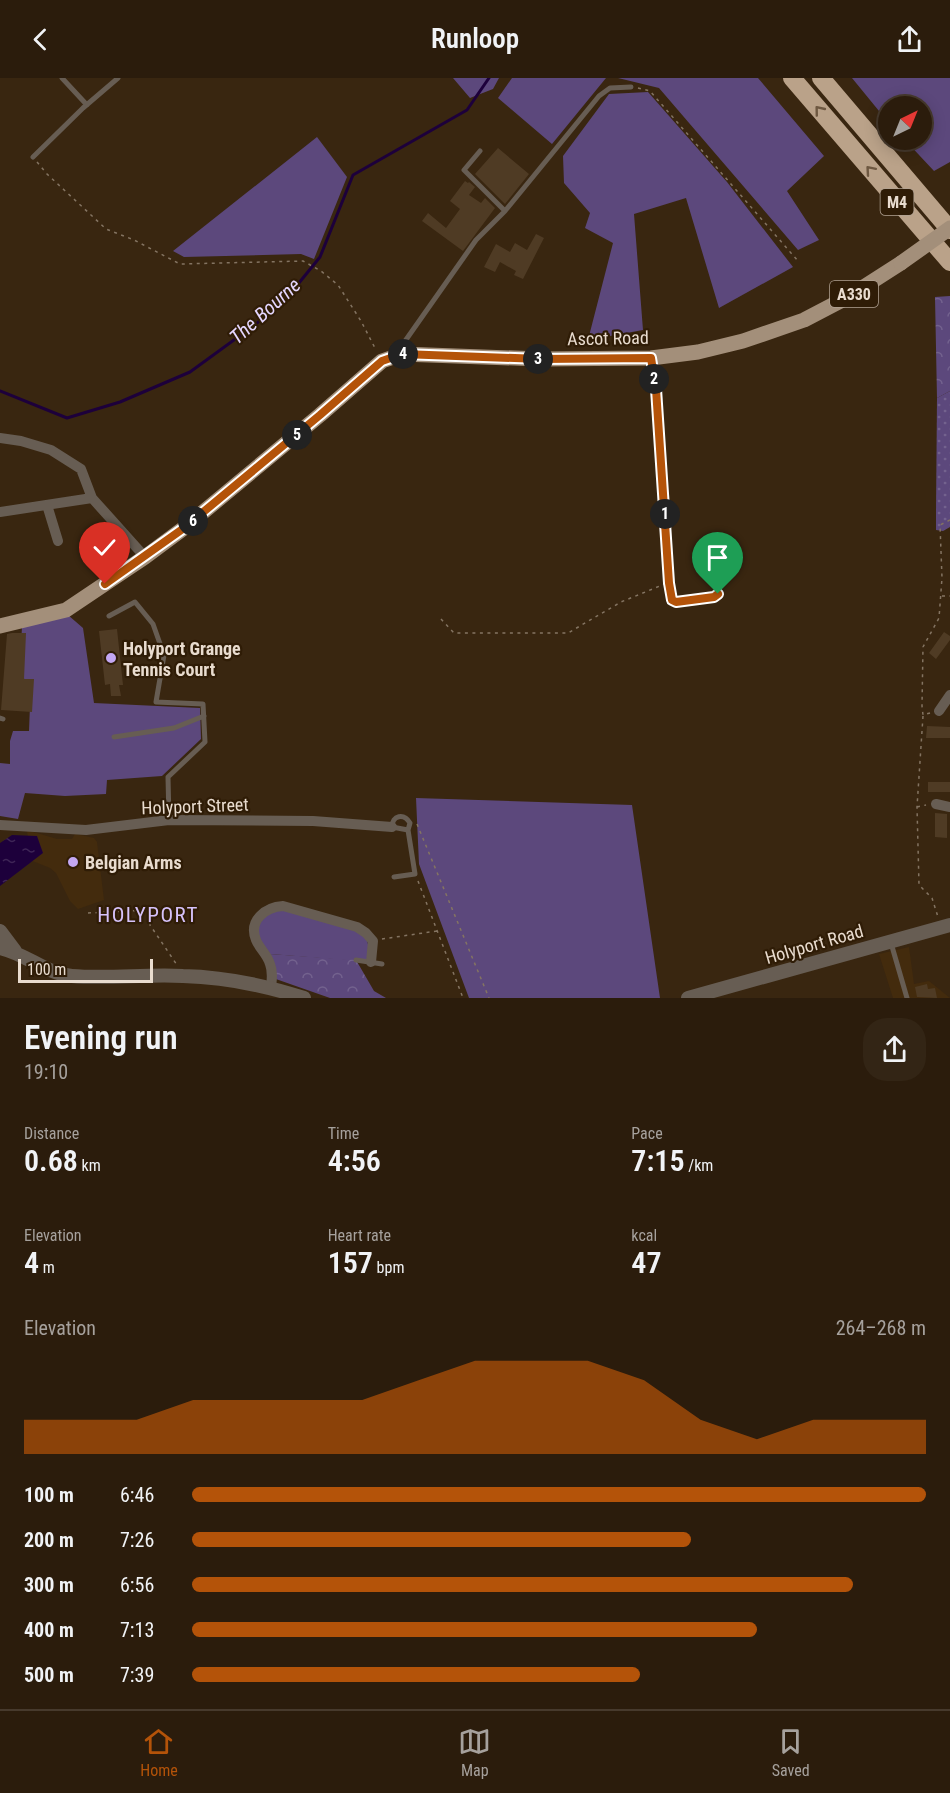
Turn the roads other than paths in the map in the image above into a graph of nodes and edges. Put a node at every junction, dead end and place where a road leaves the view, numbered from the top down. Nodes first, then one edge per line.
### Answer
1 (62, 78) edge
2 (118, 78) edge
3 (792, 78) edge
4 (819, 78) edge
5 (631, 87) road end
6 (87, 105) junction
7 (480, 151) dead end
8 (33, 157) road end
9 (505, 212) junction
10 (950, 229) edge
11 (950, 262) edge
12 (402, 354) junction
13 (0, 438) edge
14 (92, 498) junction
15 (48, 505) junction
16 (0, 512) edge
17 (58, 541) dead end
18 (145, 558) junction
19 (109, 616) dead end
20 (0, 626) edge
21 (949, 698) edge
22 (939, 711) road end
23 (204, 716) junction
24 (114, 737) dead end
25 (936, 804) dead end
26 (950, 807) edge
27 (169, 820) junction
28 (1, 824) edge
29 (392, 826) junction
30 (409, 826) junction
31 (394, 877) dead end
32 (946, 926) edge
33 (0, 931) edge
34 (891, 941) junction
35 (0, 948) edge
36 (15, 951) junction
37 (356, 960) dead end
38 (376, 963) joint
39 (271, 987) junction
40 (304, 998) edge
41 (688, 998) edge
42 (907, 998) edge

1 - 6 lane
2 - 6 lane
11 -> 3 highway, M4
4 - 10 highway, M4
5 - 9 lane
6 - 8 lane
7 - 9 lane
9 - 12 lane
10 - 12 main road, Ascot Road / A330, bridge
12 - 18 main road, Ascot Road / A330
13 - 14 street
14 - 15 street
14 - 18 street
15 - 16 street
15 - 17 street
18 - 20 main road, Ascot Road / A330
19 - 23 lane
21 - 22 street
23 - 24 lane
23 - 27 lane
25 - 26 street
27 - 28 street, Holyport Street
27 - 29 street, Holyport Street
29 - 30 lane
29 - 30 lane
30 - 31 lane
32 - 34 street, Holyport Road
33 - 36 street
34 - 41 street, Holyport Road
34 - 42 lane
35 - 36 street
36 - 39 street
37 - 38 lane
38 - 39 street
39 - 40 street

